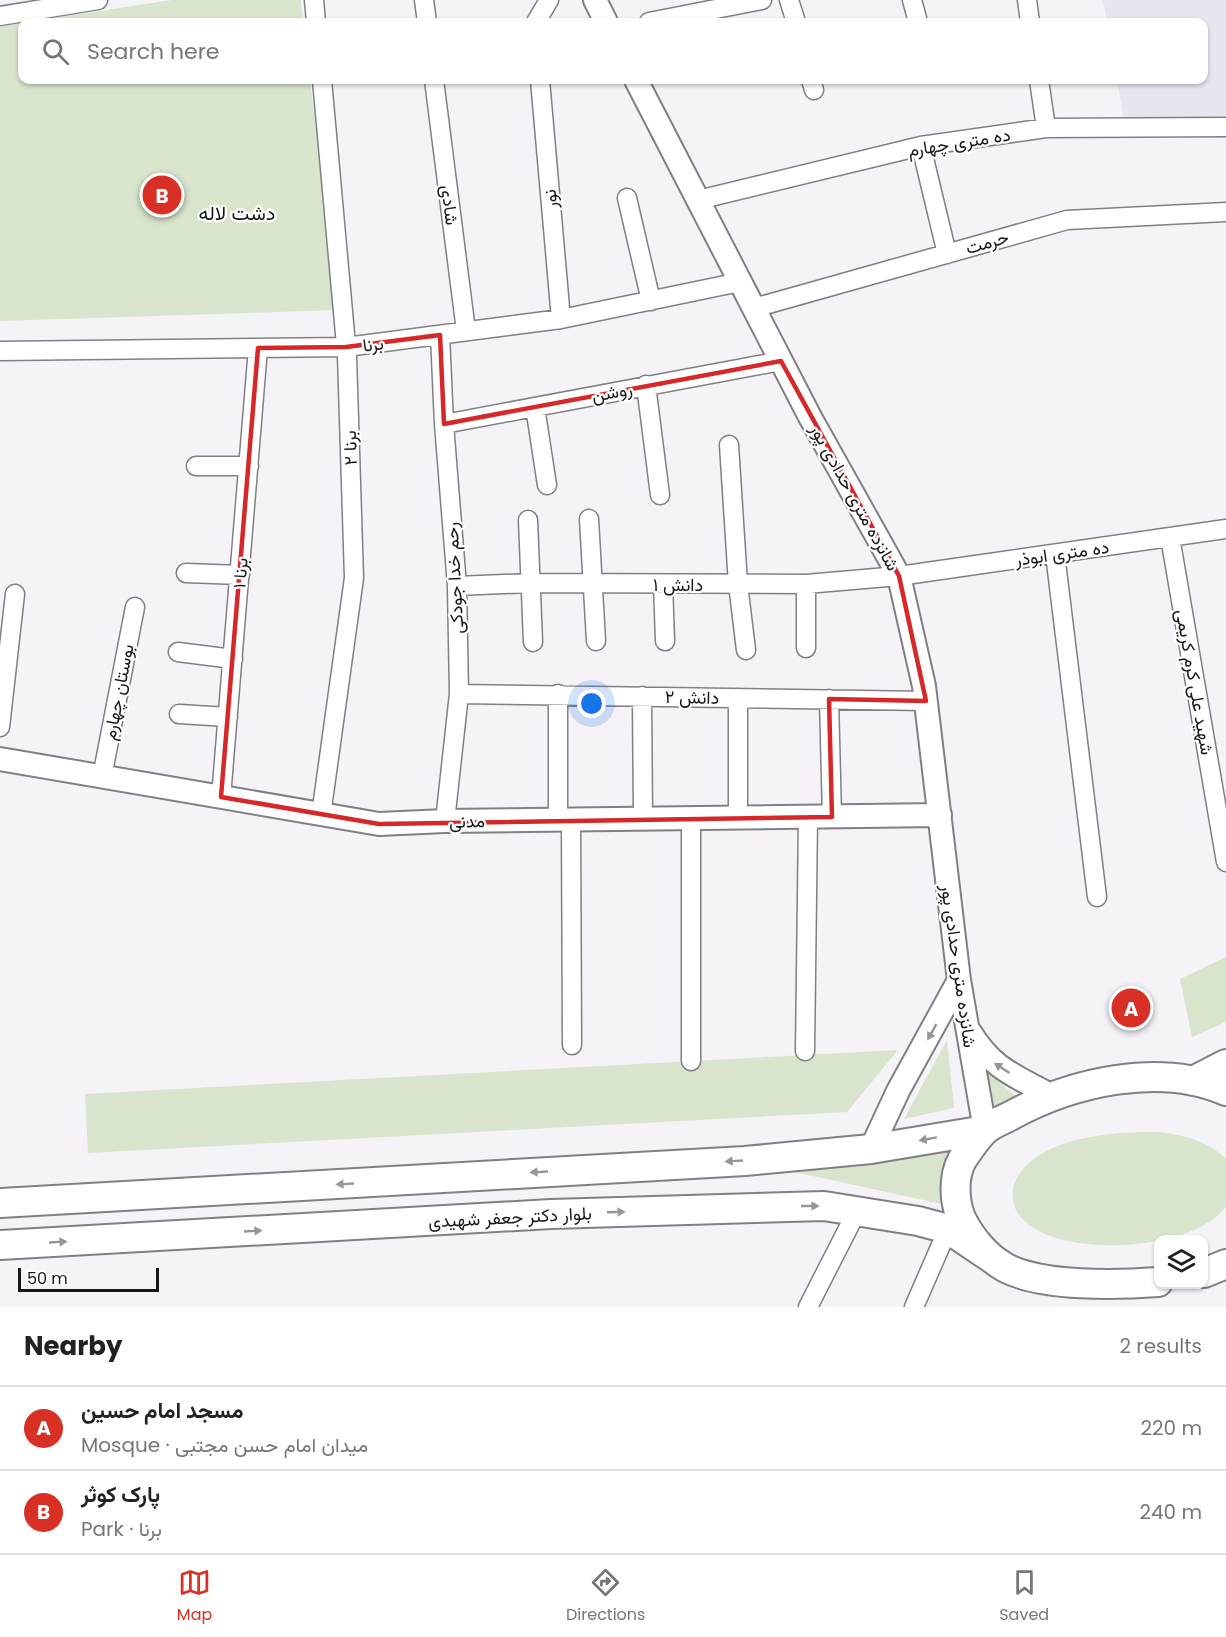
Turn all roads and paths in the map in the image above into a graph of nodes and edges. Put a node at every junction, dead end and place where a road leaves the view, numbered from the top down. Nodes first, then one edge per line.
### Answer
1 (98, 0) edge
2 (314, 0) edge
3 (424, 0) edge
4 (549, 0) edge
5 (595, 0) edge
6 (762, 0) edge
7 (789, 0) edge
8 (912, 0) edge
9 (1027, 0) edge
10 (676, 8) edge
11 (0, 16) edge
12 (316, 18) edge
13 (426, 18) edge
14 (539, 18) edge
15 (604, 18) edge
16 (657, 18) edge
17 (795, 18) edge
18 (917, 18) edge
19 (1029, 18) edge
20 (322, 84) edge
21 (434, 84) edge
22 (540, 84) edge
23 (638, 84) edge
24 (1040, 84) edge
25 (1226, 127) edge
26 (1046, 128) junction
27 (921, 146) junction
28 (627, 198) dead end
29 (698, 200) junction
30 (1226, 212) edge
31 (947, 254) junction
32 (740, 282) junction
33 (651, 301) junction
34 (754, 308) junction
35 (561, 319) junction
36 (465, 331) junction
37 (440, 335) junction
38 (346, 347) junction
39 (258, 348) junction
40 (0, 351) edge
41 (781, 361) junction
42 (646, 386) junction
43 (535, 407) junction
44 (444, 424) junction
45 (729, 445) dead end
46 (196, 466) dead end
47 (249, 466) junction
48 (548, 485) dead end
49 (660, 495) dead end
50 (589, 519) dead end
51 (528, 520) dead end
52 (1226, 530) edge
53 (1170, 537) junction
54 (1055, 554) junction
55 (186, 573) dead end
56 (240, 575) junction
57 (899, 576) junction
58 (530, 584) junction
59 (591, 584) junction
60 (663, 584) junction
61 (738, 584) junction
62 (807, 584) junction
63 (457, 586) junction
64 (15, 594) dead end
65 (135, 607) dead end
66 (596, 641) dead end
67 (665, 641) dead end
68 (533, 642) dead end
69 (806, 648) dead end
70 (746, 650) dead end
71 (178, 652) dead end
72 (232, 659) junction
73 (459, 694) junction
74 (558, 694) junction
75 (642, 696) junction
76 (738, 698) junction
77 (829, 699) junction
78 (926, 700) junction
79 (179, 714) dead end
80 (228, 717) junction
81 (0, 727) edge
82 (0, 759) edge
83 (102, 777) junction
84 (221, 797) junction
85 (321, 815) junction
86 (939, 815) junction
87 (808, 817) junction
88 (832, 817) junction
89 (738, 818) junction
90 (691, 819) junction
91 (564, 820) junction
92 (643, 820) junction
93 (445, 821) junction
94 (1226, 862) edge
95 (1097, 897) dead end
96 (959, 980) junction
97 (966, 1024) junction
98 (572, 1045) dead end
99 (805, 1051) dead end
100 (690, 1061) dead end
101 (1226, 1064) edge
102 (1192, 1081) junction
103 (1226, 1091) edge
104 (1052, 1096) junction
105 (986, 1130) junction
106 (871, 1149) junction
107 (0, 1203) edge
108 (857, 1210) junction
109 (948, 1229) junction
110 (0, 1245) edge
111 (1226, 1264) edge
112 (1006, 1268) junction
113 (1208, 1271) edge
114 (1154, 1282) edge
115 (918, 1304) edge
116 (807, 1307) edge

1 - 11 street
2 - 12 street
3 - 13 street
4 - 14 street
5 - 15 street
6 - 10 street
7 - 17 street
8 - 18 street
9 - 19 street
10 - 16 street
20 - 38 street, برنا ۲
21 - 36 street, شادی
22 - 35 street, نور
23 - 29 street, شانزده متری حدادی پور
24 - 26 street
25 - 26 street, ده متری چهارم
26 - 27 street, ده متری چهارم
27 - 29 street, ده متری چهارم
27 - 31 street
28 - 33 street
29 - 32 street, شانزده متری حدادی پور
30 - 31 street, حرمت
31 - 34 street, حرمت
32 - 33 street, برنا
32 - 34 street, شانزده متری حدادی پور
33 - 35 street, برنا
34 - 41 street, شانزده متری حدادی پور
35 - 36 street, برنا
36 - 37 street, برنا
37 - 38 street, برنا
37 - 44 street, رحم خدا جودکی
38 - 39 street, برنا
38 - 85 street, برنا ۲
39 - 40 street, برنا
39 - 47 street, برنا ۱
41 - 42 street, روشن
41 - 57 street, شانزده متری حدادی پور
42 - 43 street, روشن
42 - 49 street
43 - 44 street, روشن
43 - 48 street
44 - 63 street, رحم خدا جودکی
45 - 61 street
46 - 47 street
47 - 56 street, برنا ۱
50 - 59 street
51 - 58 street
52 - 53 street, ده متری ابوذر
53 - 54 street, ده متری ابوذر
53 - 94 street, شهید علی کرم کریمی
54 - 57 street, ده متری ابوذر
54 - 95 street
55 - 56 street
56 - 72 street, برنا ۱
57 - 62 street, دانش ۱
57 - 78 street, شانزده متری حدادی پور
58 - 59 street, دانش ۱
58 - 63 street, دانش ۱
58 - 68 street
59 - 60 street, دانش ۱
59 - 66 street
60 - 61 street, دانش ۱
60 - 67 street
61 - 62 street, دانش ۱
61 - 70 street
62 - 69 street
63 - 73 street, رحم خدا جودکی
64 - 81 street
65 - 83 street, بوستان چهارم
71 - 72 street
72 - 80 street, برنا ۱
73 - 74 street, دانش ۲
73 - 93 street, رحم خدا جودکی
74 - 75 street, دانش ۲
74 - 91 street
75 - 76 street, دانش ۲
75 - 92 street
76 - 77 street, دانش ۲
76 - 89 street
77 - 78 street, دانش ۲
77 - 88 street
78 - 86 street, شانزده متری حدادی پور
79 - 80 street
80 - 84 street, برنا ۱
82 - 83 street, مدنی
83 - 84 street, مدنی
84 - 85 street, مدنی
85 - 93 street, مدنی
86 - 88 street, مدنی
86 - 96 street, شانزده متری حدادی پور
87 - 88 street, مدنی
87 - 89 street, مدنی
87 - 99 street
89 - 90 street, مدنی
90 - 92 street, مدنی
90 - 100 street
91 - 92 street, مدنی
91 - 93 street, مدنی
91 - 98 street
96 - 97 street, شانزده متری حدادی پور
96 -> 106 street
104 -> 97 street
97 - 105 street, شانزده متری حدادی پور
101 - 102 main road
102 - 103 main road
102 - 104 main road
104 - 105 main road
105 -> 106 main road
105 - 112 main road
106 -> 107 main road
108 - 109 main road, بلوار دکتر جعفر شهیدی
110 -> 108 main road, بلوار دکتر جعفر شهیدی
108 - 116 street
109 - 112 main road, بلوار دکتر جعفر شهیدی
109 - 115 street
111 - 113 main road
112 - 114 main road

